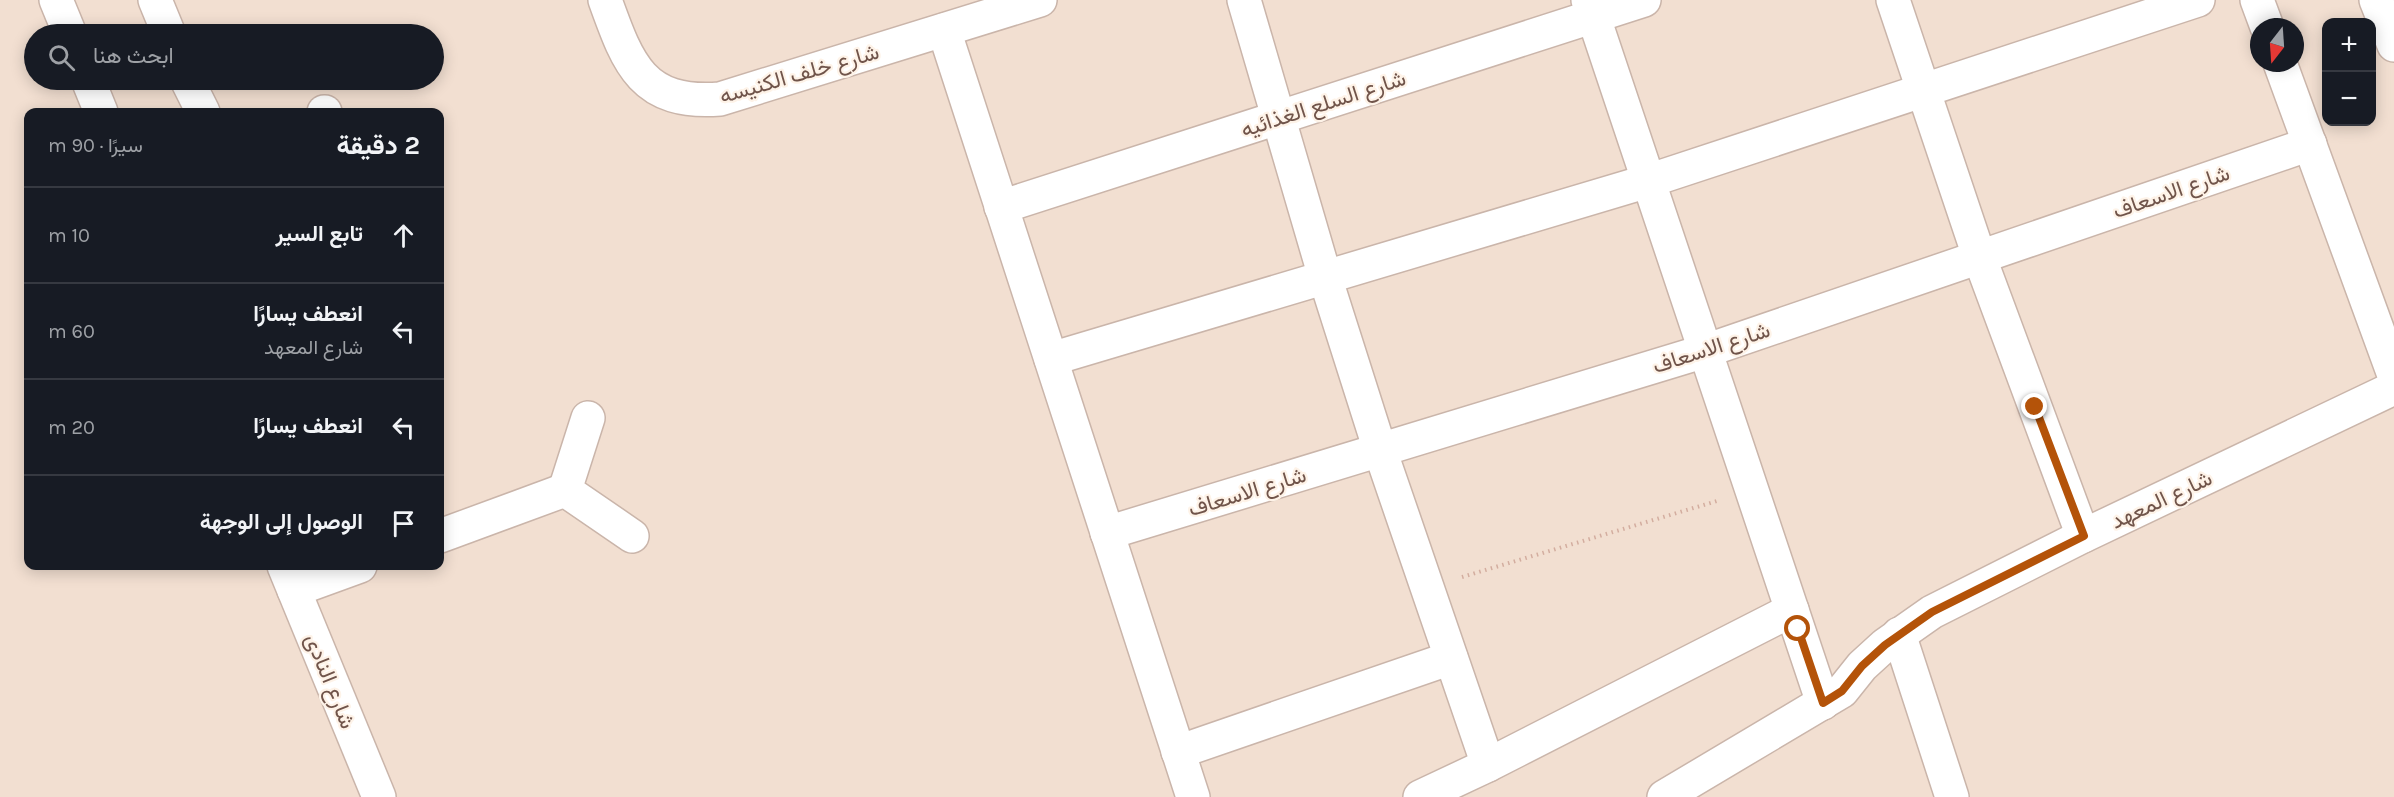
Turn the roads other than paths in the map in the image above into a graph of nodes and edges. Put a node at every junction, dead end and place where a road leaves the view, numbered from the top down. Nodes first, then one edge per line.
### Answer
1 (56, 0) edge
2 (155, 0) edge
3 (605, 0) edge
4 (1040, 0) edge
5 (1244, 0) edge
6 (1644, 0) edge
7 (1893, 0) edge
8 (2198, 0) edge
9 (2257, 0) edge
10 (2376, 0) edge
11 (1590, 8) edge
12 (2264, 18) edge
13 (66, 24) edge
14 (165, 24) edge
15 (944, 30) junction
16 (2394, 45) edge
17 (2283, 72) edge
18 (92, 90) edge
19 (192, 90) edge
20 (1922, 91) junction
21 (99, 108) edge
22 (201, 108) edge
23 (1280, 117) junction
24 (2310, 144) junction
25 (1648, 181) junction
26 (1001, 207) junction
27 (1979, 256) junction
28 (1325, 277) junction
29 (1705, 351) junction
30 (1051, 359) junction
31 (2394, 375) edge
32 (2394, 388) edge
33 (588, 418) dead end
34 (1380, 450) junction
35 (565, 490) junction
36 (1107, 533) junction
37 (444, 535) edge
38 (632, 536) dead end
39 (2084, 536) junction
40 (336, 570) edge
41 (289, 578) edge
42 (1792, 610) junction
43 (1899, 634) junction
44 (1451, 658) junction
45 (1823, 703) junction
46 (1178, 752) junction
47 (1488, 765) junction
48 (379, 797) edge
49 (1193, 797) edge
50 (1420, 797) edge
51 (1664, 797) edge
52 (1952, 797) edge

1 - 13 street
2 - 14 street
3 - 15 street, شارع خلف الكنيسه
4 - 15 street, شارع خلف الكنيسه
5 - 23 street
6 - 11 street, شارع السلع الغذائيه
7 - 20 street
8 - 20 street
9 - 12 street
10 - 16 street
11 - 23 street, شارع السلع الغذائيه
11 - 25 street
15 - 26 street
17 - 24 street
18 - 21 street
19 - 22 street
20 - 25 street
20 - 27 street
23 - 26 street, شارع السلع الغذائيه
23 - 28 street
24 - 27 street, شارع الاسعاف
24 - 31 street
25 - 28 street
25 - 29 street
26 - 30 street
27 - 29 street, شارع الاسعاف
27 - 39 street
28 - 30 street
28 - 34 street
29 - 34 street, شارع الاسعاف
29 - 42 street
30 - 36 street
32 - 39 street, شارع المعهد
33 - 35 street
34 - 36 street, شارع الاسعاف
34 - 44 street
35 - 37 street
35 - 38 street
36 - 46 street
39 - 43 street, شارع المعهد
40 - 41 street
41 - 48 street, شارع النادى
42 - 45 street
42 - 47 street
43 - 45 street, شارع المعهد
43 - 52 street
44 - 46 street
44 - 47 street
45 - 51 street, شارع المعهد
46 - 49 street
47 - 50 street

